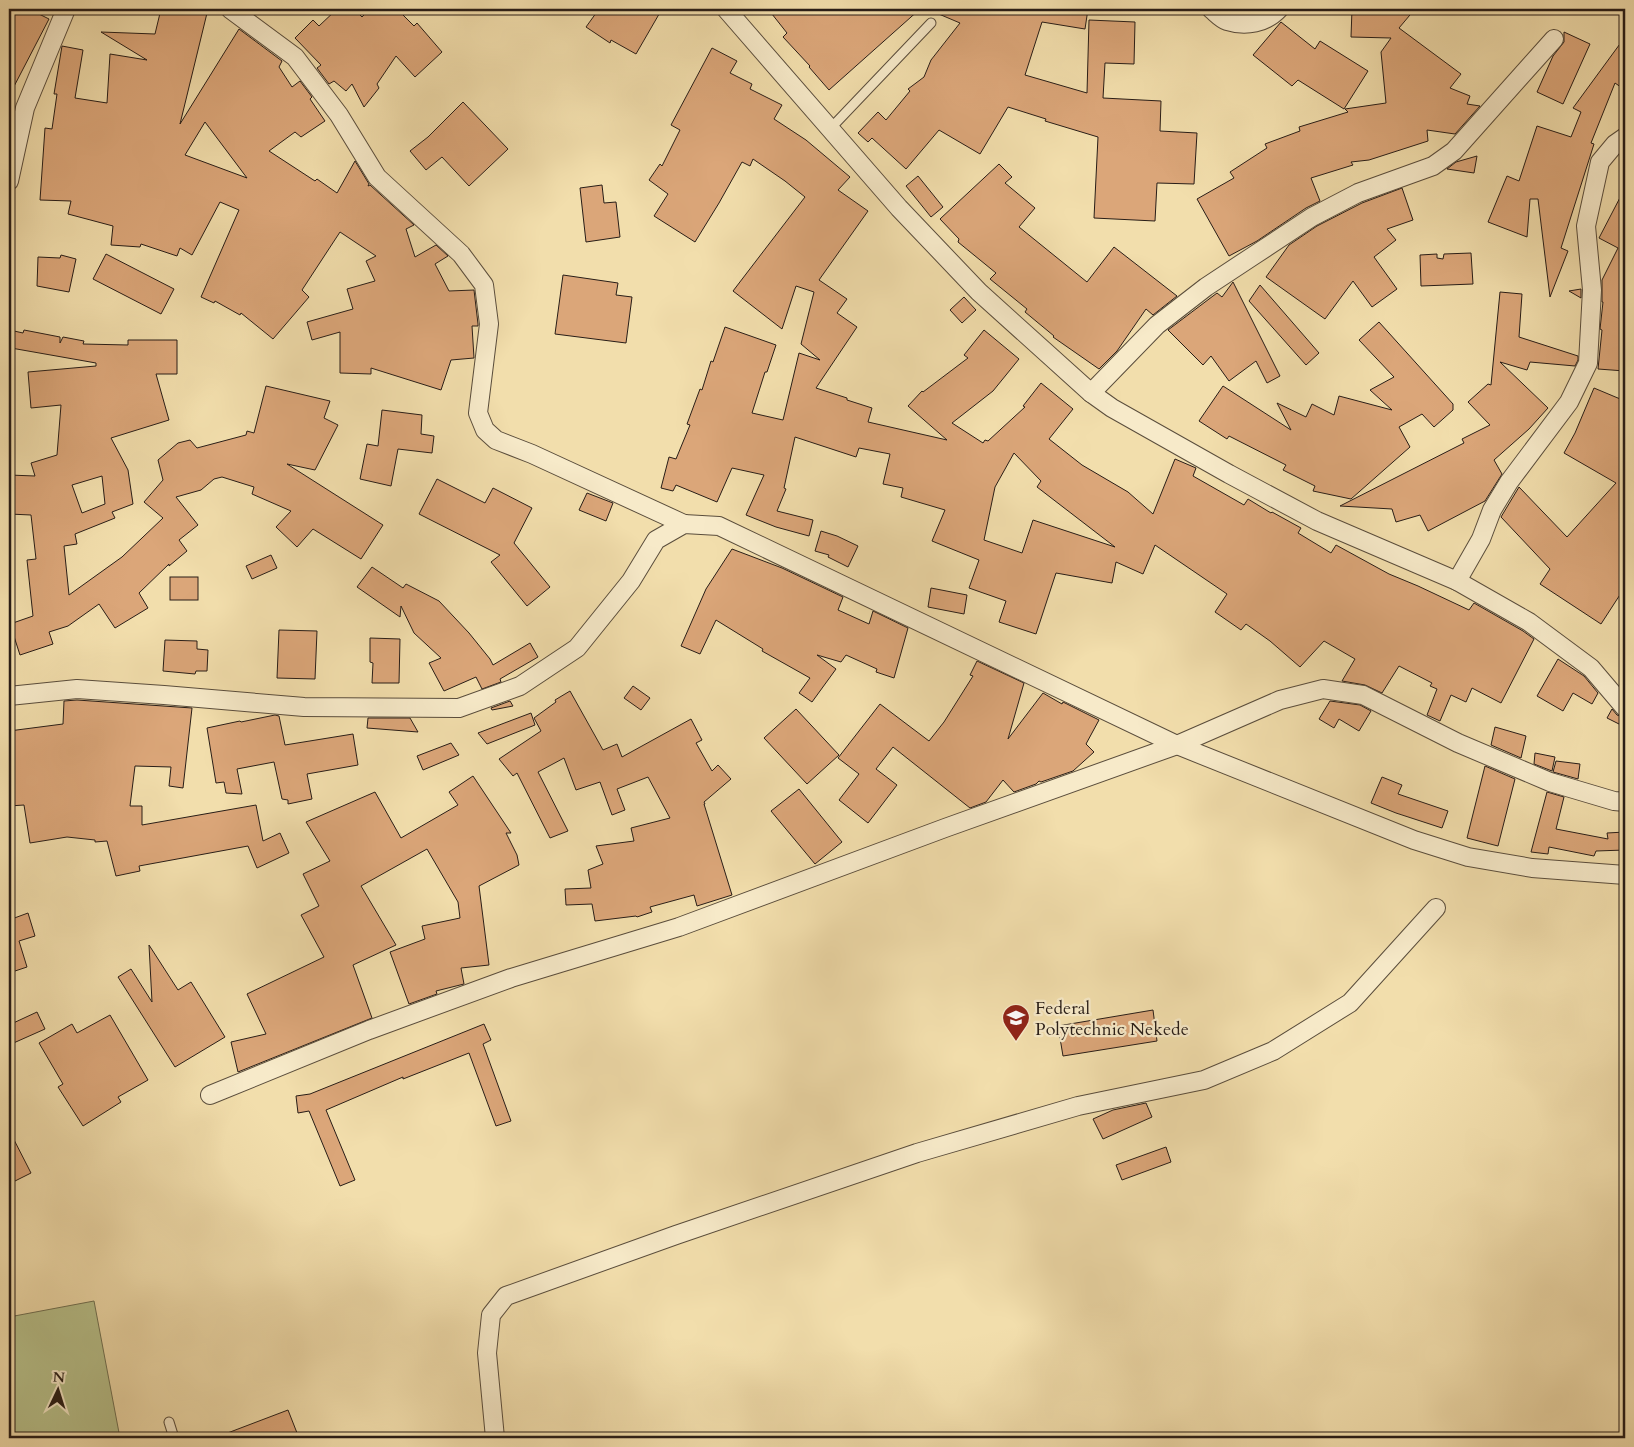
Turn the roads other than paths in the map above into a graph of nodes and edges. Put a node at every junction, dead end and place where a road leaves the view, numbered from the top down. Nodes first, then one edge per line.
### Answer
1 (66, 9) edge
2 (230, 9) edge
3 (726, 9) edge
4 (1211, 9) edge
5 (1279, 9) edge
6 (931, 23) dead end
7 (1554, 39) dead end
8 (830, 129) junction
9 (1625, 137) edge
10 (9, 181) edge
11 (1091, 393) junction
12 (684, 524) junction
13 (1457, 581) junction
14 (9, 696) edge
15 (1625, 708) edge
16 (1176, 745) junction
17 (1625, 802) edge
18 (1625, 875) edge
19 (1436, 908) dead end
20 (210, 1095) dead end
21 (169, 1422) dead end
22 (174, 1438) edge
23 (495, 1438) edge

1 - 10 street
2 - 12 street
3 - 8 street
4 - 5 street
6 - 8 lane
7 - 11 street
8 - 11 street
9 - 13 street
11 - 13 street
12 - 14 street
12 - 16 street
13 - 15 street
16 - 17 street
16 - 18 street
16 - 20 street
19 - 23 street
21 - 22 lane

